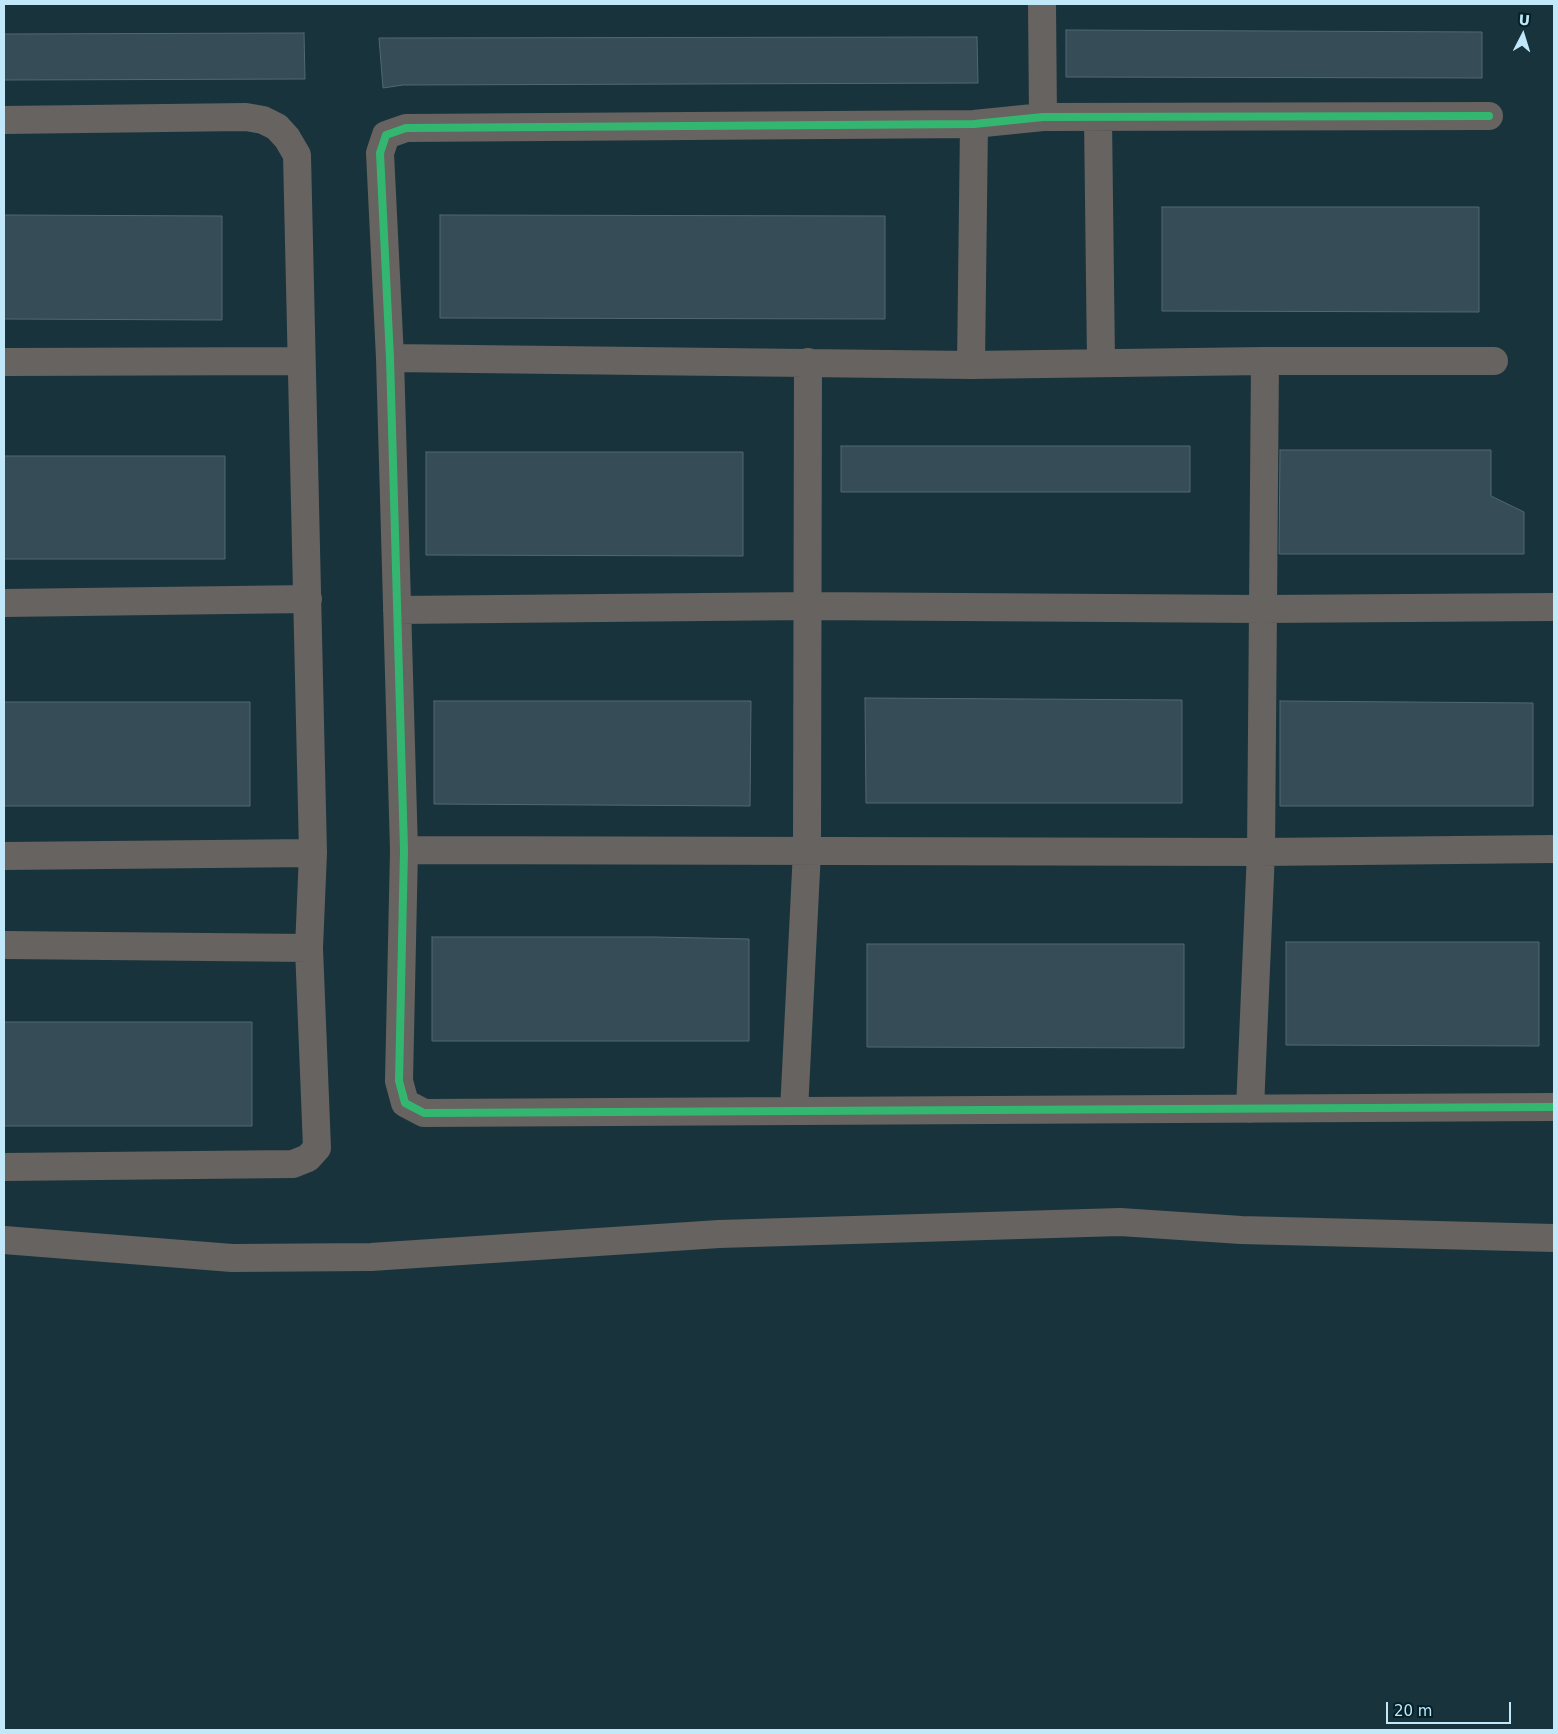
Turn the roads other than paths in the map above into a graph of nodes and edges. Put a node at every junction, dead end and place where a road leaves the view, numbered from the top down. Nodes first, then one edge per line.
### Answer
1 (1042, 4) edge
2 (1489, 116) dead end
3 (1043, 117) junction
4 (1098, 118) junction
5 (4, 120) edge
6 (974, 124) junction
7 (390, 358) junction
8 (301, 361) junction
9 (1265, 361) junction
10 (1494, 361) dead end
11 (4, 362) edge
12 (808, 362) junction
13 (1101, 362) junction
14 (971, 365) junction
15 (308, 599) junction
16 (4, 603) edge
17 (809, 606) junction
18 (1554, 607) edge
19 (1262, 609) junction
20 (398, 610) junction
21 (1554, 848) edge
22 (404, 850) junction
23 (807, 852) junction
24 (1261, 852) junction
25 (313, 853) junction
26 (4, 856) edge
27 (4, 945) edge
28 (309, 948) junction
29 (1554, 1107) edge
30 (1250, 1109) junction
31 (794, 1111) junction
32 (4, 1167) edge
33 (1554, 1238) edge
34 (4, 1240) edge

1 - 3 street
2 - 4 street
3 - 4 street
3 - 6 street
4 - 13 street
5 - 8 street
6 - 7 street
6 - 14 street
7 - 12 street
7 - 20 street
8 - 11 street
8 - 15 street
9 - 10 street
9 - 13 street
9 - 19 street
12 - 14 street
12 - 17 street
13 - 14 street
15 - 16 street
15 - 25 street
17 - 19 street
17 - 20 street
17 - 23 street
18 - 19 street
19 - 24 street
20 - 22 street
21 - 24 street
22 - 23 street
22 - 31 street
23 - 24 street
23 - 31 street
24 - 30 street
25 - 26 street
25 - 28 street
27 - 28 street
28 - 32 street
29 - 30 street
30 - 31 street
33 - 34 street

